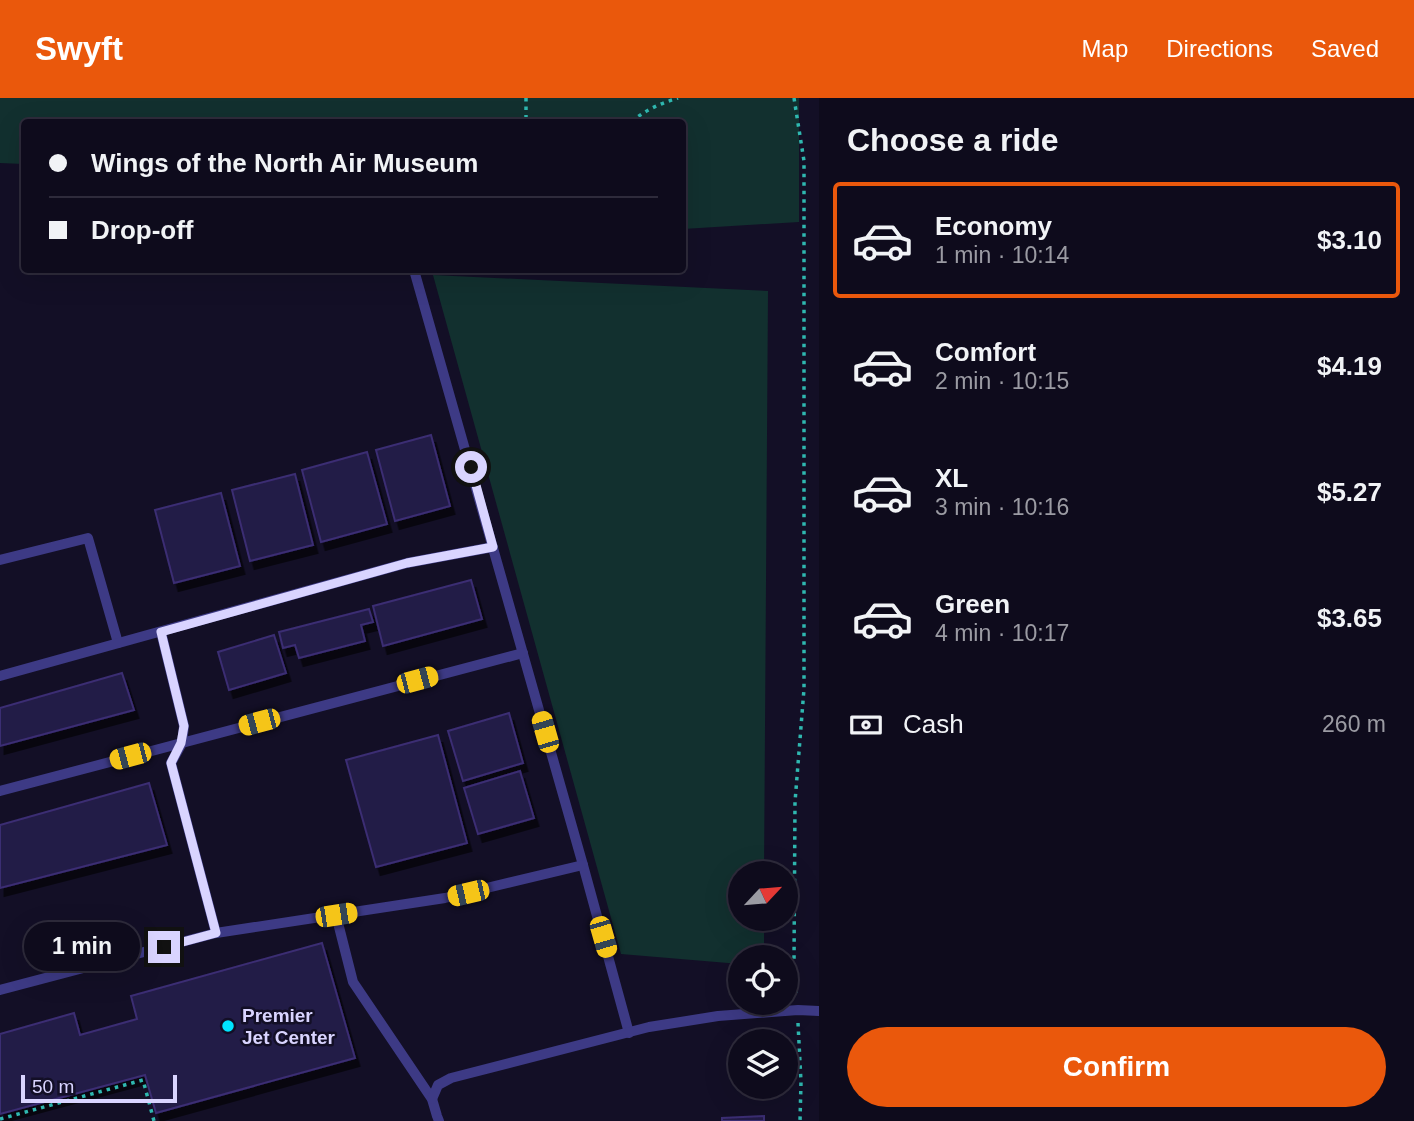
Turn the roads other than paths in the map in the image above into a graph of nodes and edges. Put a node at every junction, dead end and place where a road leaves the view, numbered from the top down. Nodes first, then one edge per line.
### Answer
1 (415, 273) edge
2 (493, 547) junction
3 (0, 560) edge
4 (161, 632) junction
5 (118, 643) junction
6 (523, 653) junction
7 (0, 676) edge
8 (181, 743) junction
9 (0, 791) edge
10 (583, 865) junction
11 (336, 915) junction
12 (216, 933) junction
13 (0, 990) edge
14 (819, 1011) edge
15 (629, 1033) junction
16 (432, 1099) junction
17 (439, 1121) edge

1 - 2 lane
2 - 4 lane
2 - 6 lane
3 - 5 lane
4 - 5 lane
4 - 8 lane
5 - 7 lane
6 - 8 lane
6 - 10 lane
8 - 9 lane
8 - 12 lane
10 - 11 lane
10 - 15 lane
11 - 12 lane
11 - 16 lane
12 - 13 lane
14 - 15 lane
15 - 16 lane
16 - 17 lane

